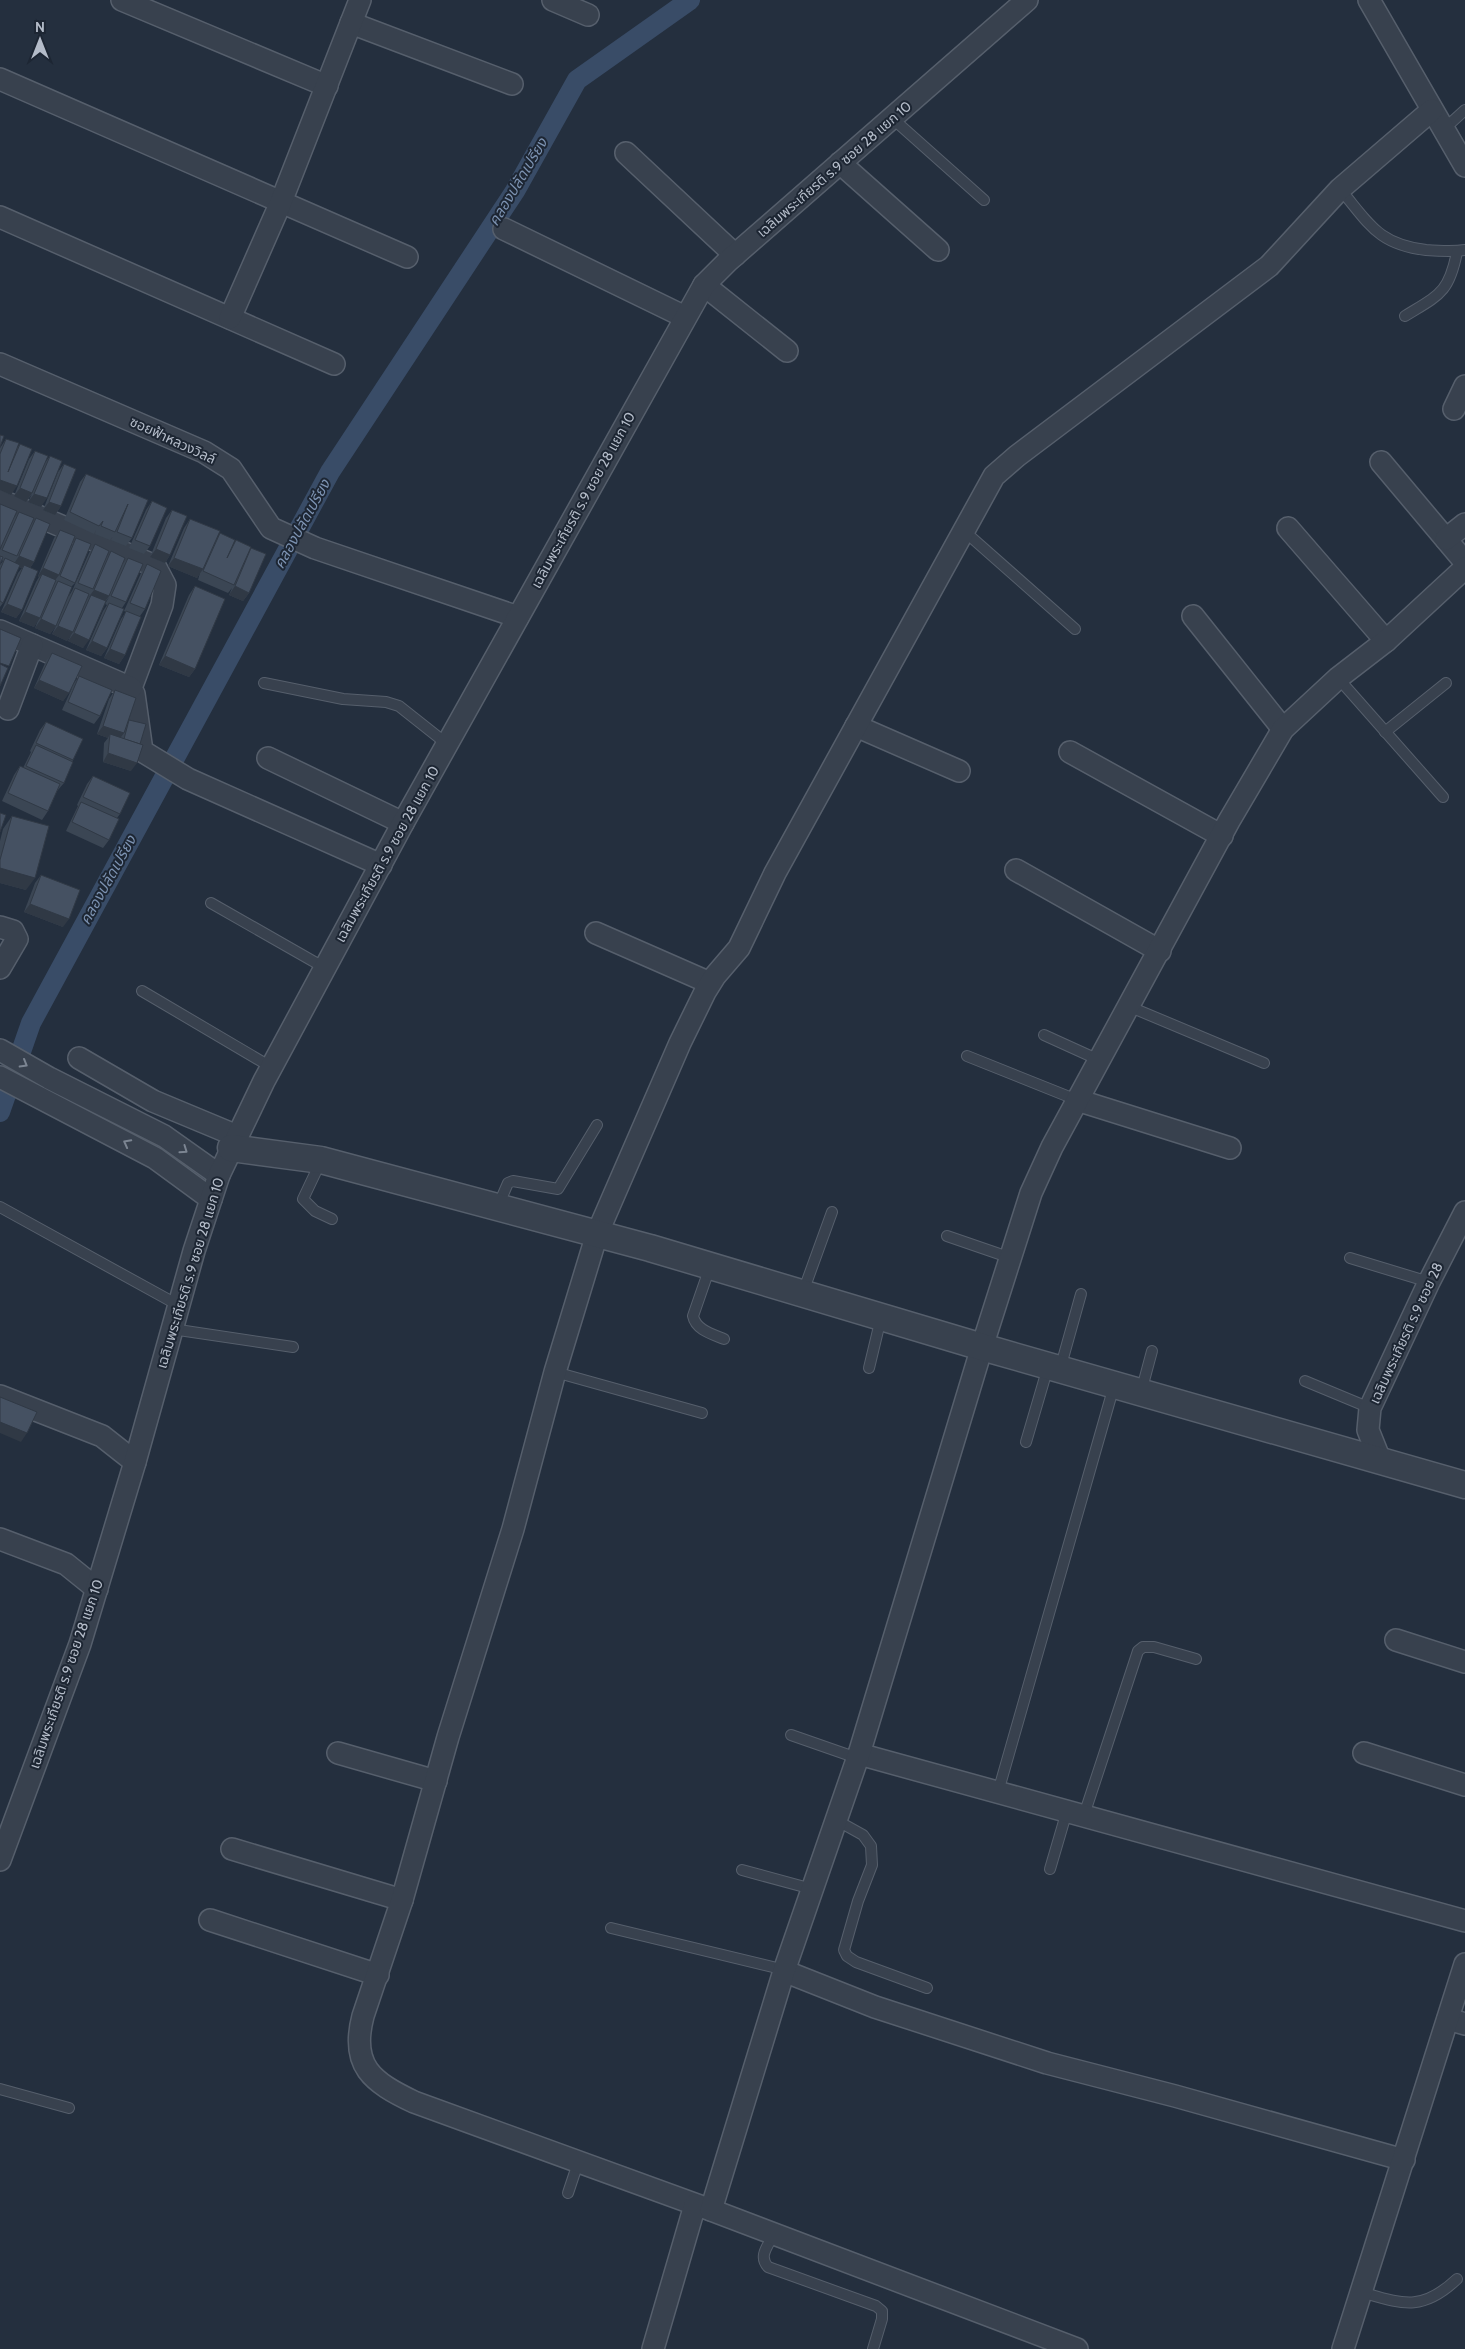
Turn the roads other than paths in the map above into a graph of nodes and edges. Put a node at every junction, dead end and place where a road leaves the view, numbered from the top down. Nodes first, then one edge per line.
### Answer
1 (122, 0) edge
2 (360, 0) edge
3 (553, 0) edge
4 (1027, 0) edge
5 (1369, 0) edge
6 (588, 15) dead end
7 (351, 23) junction
8 (0, 79) edge
9 (512, 84) dead end
10 (327, 86) junction
11 (1432, 110) junction
12 (1465, 110) edge
13 (892, 118) junction
14 (1443, 130) junction
15 (626, 153) dead end
16 (840, 163) junction
17 (1465, 166) edge
18 (1340, 188) junction
19 (984, 200) dead end
20 (281, 202) junction
21 (0, 217) edge
22 (504, 229) dead end
23 (938, 250) dead end
24 (1461, 251) edge
25 (735, 255) junction
26 (407, 257) dead end
27 (704, 285) junction
28 (1405, 316) dead end
29 (685, 317) junction
30 (230, 318) junction
31 (787, 352) dead end
32 (0, 364) edge
33 (334, 364) dead end
34 (1465, 386) edge
35 (1454, 409) dead end
36 (1381, 462) dead end
37 (0, 500) edge
38 (1465, 524) edge
39 (1288, 528) dead end
40 (963, 530) junction
41 (1446, 539) junction
42 (1465, 562) edge
43 (1465, 568) edge
44 (1193, 616) dead end
45 (518, 617) junction
46 (1075, 629) dead end
47 (0, 631) edge
48 (1386, 641) junction
49 (32, 645) junction
50 (1338, 678) junction
51 (264, 683) dead end
52 (1446, 683) dead end
53 (131, 688) junction
54 (8, 709) dead end
55 (856, 726) junction
56 (1283, 729) junction
57 (1385, 732) junction
58 (447, 744) junction
59 (1070, 752) dead end
60 (268, 758) dead end
61 (958, 771) dead end
62 (1443, 797) dead end
63 (403, 823) junction
64 (1222, 836) junction
65 (380, 865) junction
66 (1016, 870) dead end
67 (211, 903) dead end
68 (0, 927) edge
69 (596, 933) dead end
70 (1160, 951) junction
71 (0, 968) edge
72 (325, 968) junction
73 (710, 984) junction
74 (142, 991) dead end
75 (1128, 1006) junction
76 (1044, 1035) dead end
77 (0, 1050) edge
78 (967, 1056) dead end
79 (79, 1058) dead end
80 (1099, 1060) junction
81 (1264, 1064) dead end
82 (272, 1067) junction
83 (0, 1077) edge
84 (45, 1088) junction
85 (1077, 1100) junction
86 (99, 1103) junction
87 (91, 1124) junction
88 (597, 1125) dead end
89 (164, 1136) junction
90 (234, 1142) junction
91 (1230, 1148) dead end
92 (154, 1158) junction
93 (321, 1160) junction
94 (219, 1175) junction
95 (211, 1200) junction
96 (0, 1207) edge
97 (498, 1207) junction
98 (832, 1212) dead end
99 (1465, 1212) edge
100 (332, 1219) dead end
101 (597, 1234) junction
102 (947, 1236) dead end
103 (1011, 1258) junction
104 (1350, 1258) dead end
105 (710, 1266) junction
106 (1429, 1282) junction
107 (803, 1293) junction
108 (1081, 1294) dead end
109 (178, 1305) junction
110 (881, 1317) junction
111 (172, 1329) junction
112 (724, 1339) dead end
113 (294, 1347) dead end
114 (982, 1347) junction
115 (1152, 1351) dead end
116 (869, 1368) dead end
117 (1054, 1368) junction
118 (555, 1372) junction
119 (1305, 1381) dead end
120 (1114, 1385) junction
121 (1141, 1393) junction
122 (0, 1396) edge
123 (1370, 1408) junction
124 (702, 1413) dead end
125 (1026, 1442) dead end
126 (1380, 1460) junction
127 (135, 1462) junction
128 (1465, 1485) edge
129 (0, 1540) edge
130 (97, 1589) junction
131 (1396, 1640) dead end
132 (1196, 1659) dead end
133 (1465, 1662) edge
134 (791, 1735) dead end
135 (338, 1753) dead end
136 (1364, 1753) dead end
137 (858, 1756) junction
138 (436, 1781) junction
139 (1465, 1785) edge
140 (998, 1792) junction
141 (1075, 1813) junction
142 (836, 1820) junction
143 (232, 1849) dead end
144 (0, 1860) edge
145 (1050, 1869) dead end
146 (742, 1870) dead end
147 (812, 1889) junction
148 (402, 1900) junction
149 (210, 1920) dead end
150 (1465, 1920) edge
151 (611, 1928) dead end
152 (1465, 1964) edge
153 (785, 1970) junction
154 (378, 1975) junction
155 (927, 1988) dead end
156 (1456, 2022) edge
157 (0, 2089) edge
158 (69, 2108) dead end
159 (1404, 2160) junction
160 (578, 2163) junction
161 (568, 2193) dead end
162 (703, 2208) junction
163 (774, 2234) junction
164 (1457, 2279) dead end
165 (1361, 2292) junction
166 (653, 2349) edge
167 (874, 2349) edge
168 (1077, 2349) edge
169 (1343, 2349) edge

1 - 10 street
2 - 7 street
3 - 6 street
4 - 13 street, เฉลิมพระเกียรติ ร.9 ซอย 28 แยก 10
5 - 11 street
7 - 9 street
7 - 10 street
8 - 20 street
10 - 20 street
11 - 14 street
11 - 18 street
12 - 14 lane
13 - 16 street, เฉลิมพระเกียรติ ร.9 ซอย 28 แยก 10
13 - 19 lane
14 - 17 street
15 - 25 street
16 - 23 street
16 - 25 street, เฉลิมพระเกียรติ ร.9 ซอย 28 แยก 10
18 - 24 lane
18 - 40 street
20 - 26 street
20 - 30 street
21 - 30 street
22 - 29 street
24 - 28 lane
25 - 27 street, เฉลิมพระเกียรติ ร.9 ซอย 28 แยก 10
27 - 29 street, เฉลิมพระเกียรติ ร.9 ซอย 28 แยก 10
27 - 31 street
29 - 45 street, เฉลิมพระเกียรติ ร.9 ซอย 28 แยก 10
30 - 33 street
32 - 45 street, ซอยฟ้าหลวงวิลล์
34 - 35 street
36 - 41 street
37 - 53 street
38 - 41 street
39 - 48 street
40 - 46 lane
40 - 55 street
41 - 42 street
43 - 48 street
44 - 56 street
45 - 58 street, เฉลิมพระเกียรติ ร.9 ซอย 28 แยก 10
47 - 49 street
48 - 50 street
49 - 53 street
49 - 54 street
50 - 56 street
50 - 57 lane
51 - 58 lane
52 - 57 lane
53 - 65 street
55 - 61 street
55 - 73 street
56 - 64 street
57 - 62 lane
58 - 63 street, เฉลิมพระเกียรติ ร.9 ซอย 28 แยก 10
59 - 64 street
60 - 63 street
63 - 65 street, เฉลิมพระเกียรติ ร.9 ซอย 28 แยก 10
64 - 70 street
65 - 72 street, เฉลิมพระเกียรติ ร.9 ซอย 28 แยก 10
66 - 70 street
67 - 72 lane
68 - 71 street
69 - 73 street
70 - 75 street
72 - 82 street, เฉลิมพระเกียรติ ร.9 ซอย 28 แยก 10
73 - 101 street
74 - 82 lane
75 - 80 street
75 - 81 lane
76 - 80 lane
77 -> 84 street
78 - 85 lane
79 - 90 street
80 - 85 street
82 - 90 street, เฉลิมพระเกียรติ ร.9 ซอย 28 แยก 10
83 - 84 street
84 - 86 street
84 - 87 street
85 - 91 street
85 - 103 street
86 - 87 street
86 - 89 street
92 -> 87 street
88 - 97 lane
89 - 92 street
89 -> 94 street
90 - 93 street
90 - 94 street, เฉลิมพระเกียรติ ร.9 ซอย 28 แยก 10
92 - 95 street
93 - 97 street
93 - 100 lane
94 - 95 street, เฉลิมพระเกียรติ ร.9 ซอย 28 แยก 10
95 - 109 street, เฉลิมพระเกียรติ ร.9 ซอย 28 แยก 10
96 - 109 lane
97 - 101 street
98 - 107 lane
99 - 106 street, เฉลิมพระเกียรติ ร.9 ซอย 28
101 - 105 street
101 - 118 street
102 - 103 lane
103 - 114 street
104 - 106 lane
105 - 107 street
105 - 112 lane
106 - 123 street, เฉลิมพระเกียรติ ร.9 ซอย 28
107 - 110 street
108 - 117 lane
109 - 111 street, เฉลิมพระเกียรติ ร.9 ซอย 28 แยก 10
110 - 114 street
110 - 116 lane
111 - 113 lane
111 - 127 street, เฉลิมพระเกียรติ ร.9 ซอย 28 แยก 10
114 - 117 street
114 - 137 street
115 - 121 lane
117 - 120 street
117 - 125 lane
118 - 124 lane
118 - 138 street
119 - 123 lane
120 - 121 street
120 - 140 lane
121 - 126 street
122 - 127 street
123 - 126 street, เฉลิมพระเกียรติ ร.9 ซอย 28
126 - 128 street
127 - 130 street, เฉลิมพระเกียรติ ร.9 ซอย 28 แยก 10
129 - 130 street
130 - 144 street, เฉลิมพระเกียรติ ร.9 ซอย 28 แยก 10
131 - 133 street
132 - 141 lane
134 - 137 lane
135 - 138 street
136 - 139 street
137 - 140 street
137 - 142 street
138 - 148 street
140 - 141 street
141 - 145 lane
141 - 150 street
142 - 147 street
142 - 155 lane
143 - 148 street
146 - 147 lane
147 - 153 street
148 - 154 street
149 - 154 street
151 - 153 lane
152 - 156 street
153 - 159 street
153 - 162 street
154 - 160 street
156 - 159 street
157 - 158 lane
159 - 165 street
160 - 161 lane
160 - 162 street
162 - 163 street
162 - 166 street
163 - 167 lane
163 - 168 street
164 - 165 lane
165 - 169 street

